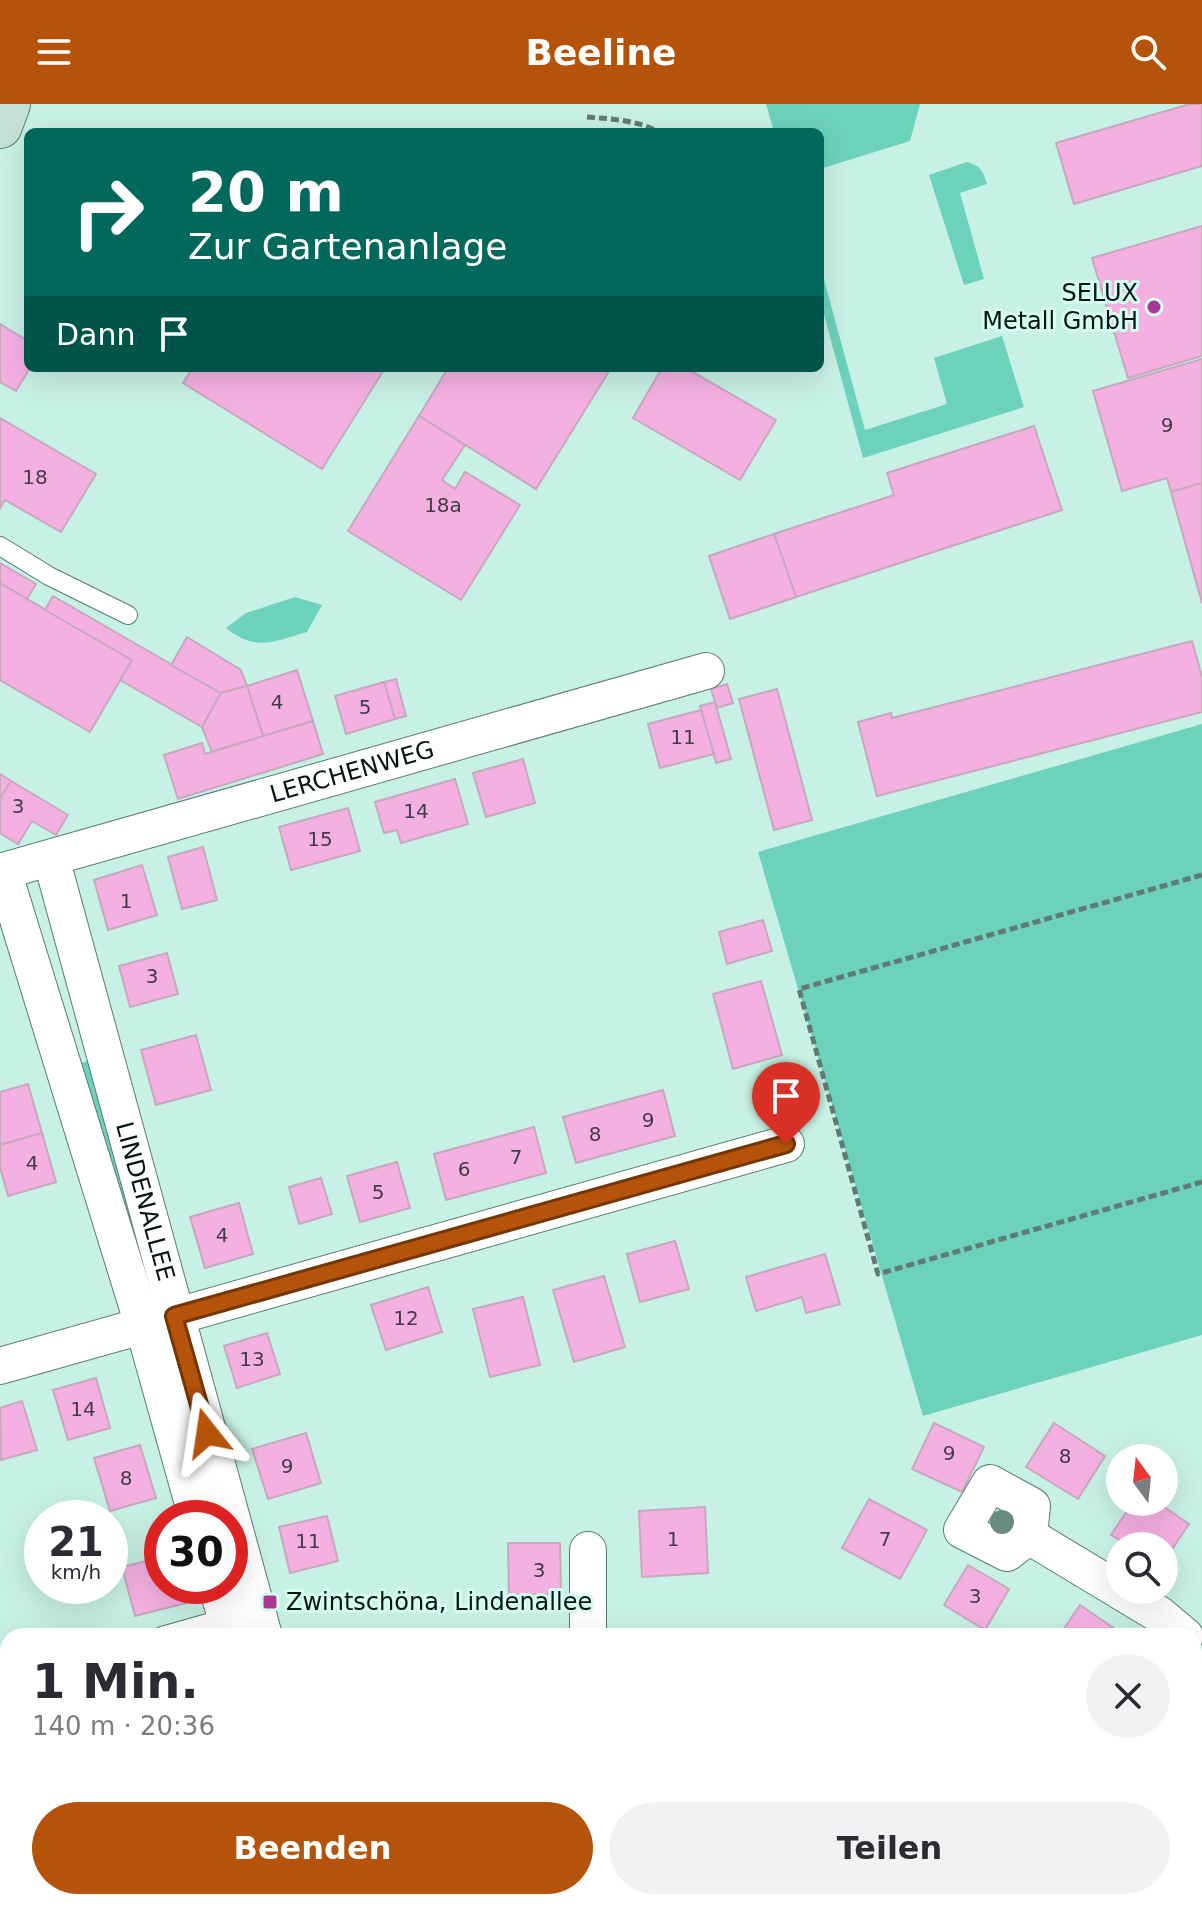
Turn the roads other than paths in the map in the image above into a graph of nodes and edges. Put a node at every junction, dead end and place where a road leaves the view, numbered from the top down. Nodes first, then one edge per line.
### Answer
1 (8, 104) edge
2 (0, 126) edge
3 (0, 546) edge
4 (128, 615) dead end
5 (706, 671) dead end
6 (51, 858) junction
7 (1, 872) edge
8 (786, 1144) dead end
9 (158, 1321) junction
10 (0, 1366) edge
11 (193, 1500) edge
12 (1029, 1536) dead end
13 (588, 1550) dead end
14 (224, 1613) edge
15 (184, 1628) edge
16 (261, 1628) edge
17 (588, 1628) edge
18 (1175, 1628) edge

1 - 2 street
3 - 4 lane
5 - 6 street, LERCHENWEG
6 - 7 street, LERCHENWEG
6 - 9 street, LINDENALLEE
7 - 9 street, LINDENALLEE
8 - 9 street
9 - 10 street
9 - 11 street, LINDENALLEE
9 - 16 street, LINDENALLEE
12 - 18 street
13 - 17 street
14 - 15 lane

